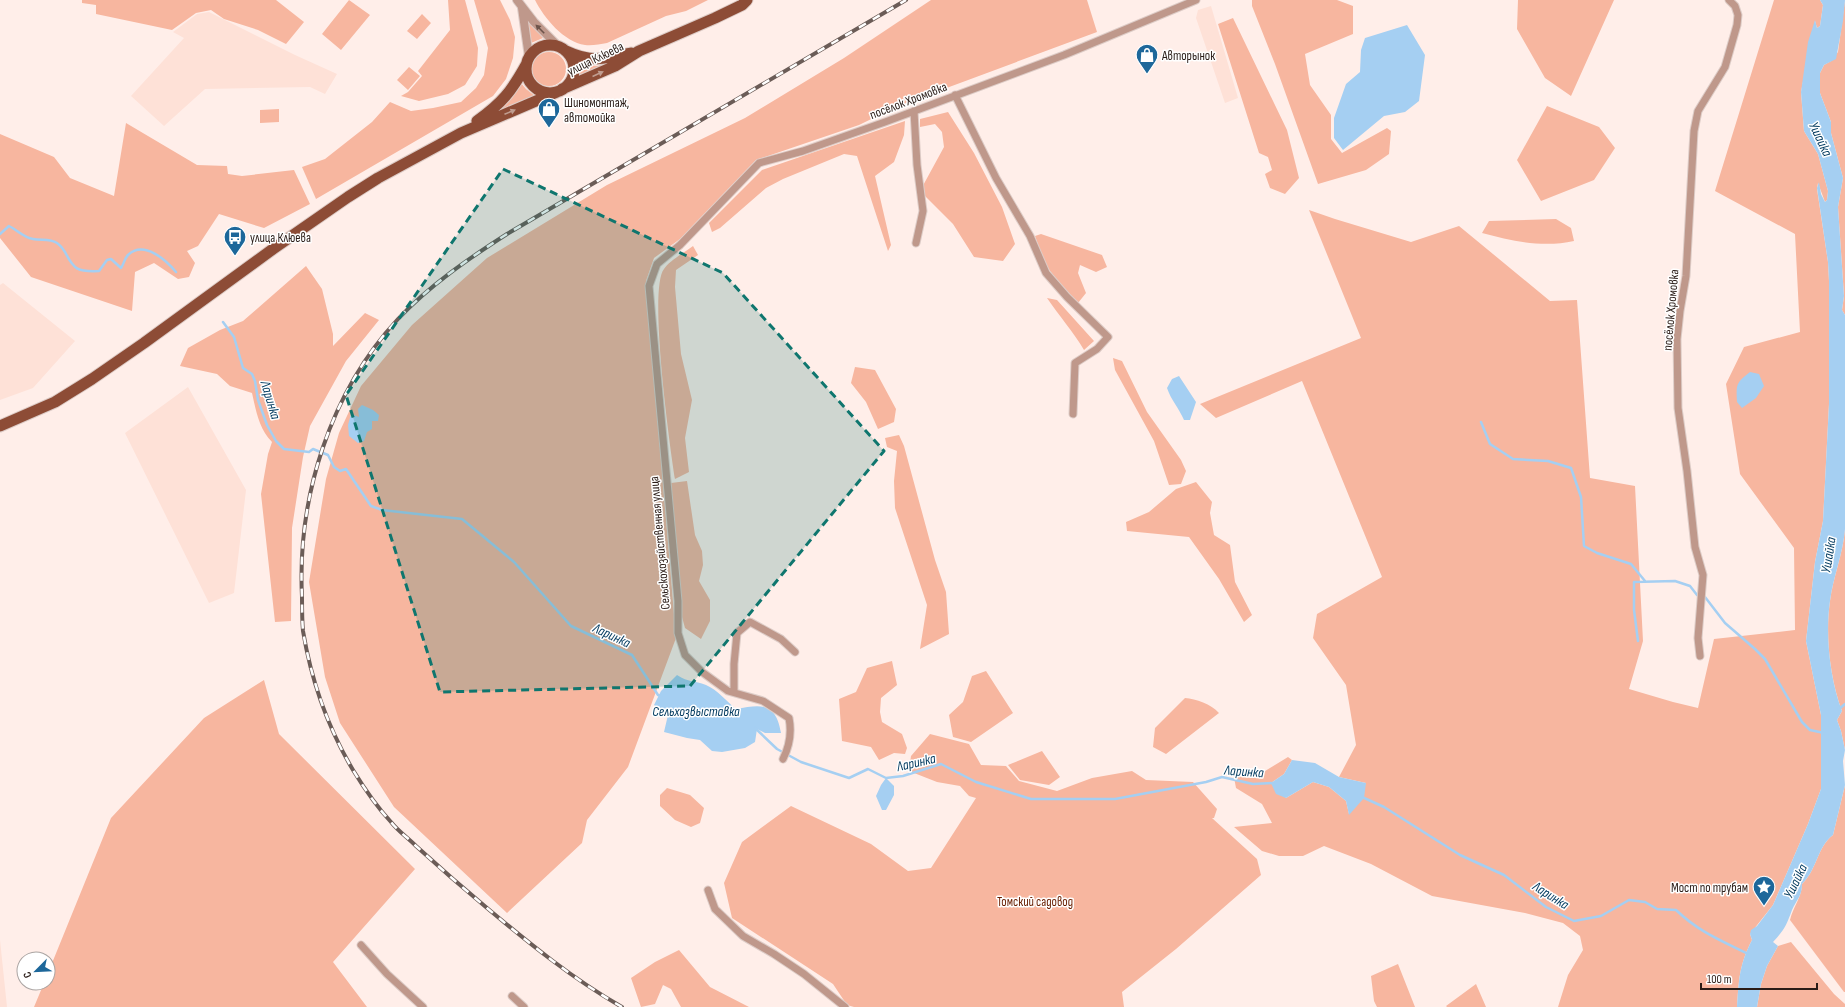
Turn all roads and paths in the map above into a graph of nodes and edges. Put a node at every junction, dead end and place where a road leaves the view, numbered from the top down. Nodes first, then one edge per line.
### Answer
1 (747, 0) edge
2 (1196, 0) edge
3 (1729, 0) edge
4 (519, 4) edge
5 (560, 48) junction
6 (639, 51) junction
7 (527, 61) junction
8 (560, 90) junction
9 (955, 95) junction
10 (914, 111) junction
11 (461, 133) junction
12 (916, 243) dead end
13 (657, 264) joint
14 (1073, 414) dead end
15 (0, 426) edge
16 (795, 652) dead end
17 (1700, 656) dead end
18 (734, 692) junction
19 (784, 759) dead end
20 (708, 890) dead end
21 (361, 944) dead end
22 (512, 996) dead end
23 (423, 1007) edge
24 (524, 1007) edge
25 (845, 1007) edge

1 - 6 main road, улица Клюева
2 - 9 street, посёлок Хромовка
3 - 17 street, посёлок Хромовка
5 -> 4 street
4 - 7 street
5 - 6 main road, улица Клюева
5 - 7 main road
5 - 8 main road
8 -> 6 main road, улица Клюева
7 - 8 main road
7 - 11 main road, улица Клюева
11 -> 8 main road, улица Клюева
9 - 10 street, посёлок Хромовка
9 - 14 street
10 - 12 street
10 - 13 street, посёлок Хромовка
11 - 15 main road, улица Клюева
13 - 18 street, Сельскохозяйственная улица
16 - 18 street
18 - 19 street, Сельскохозяйственная улица
20 - 25 street
21 - 23 street
22 - 24 street

